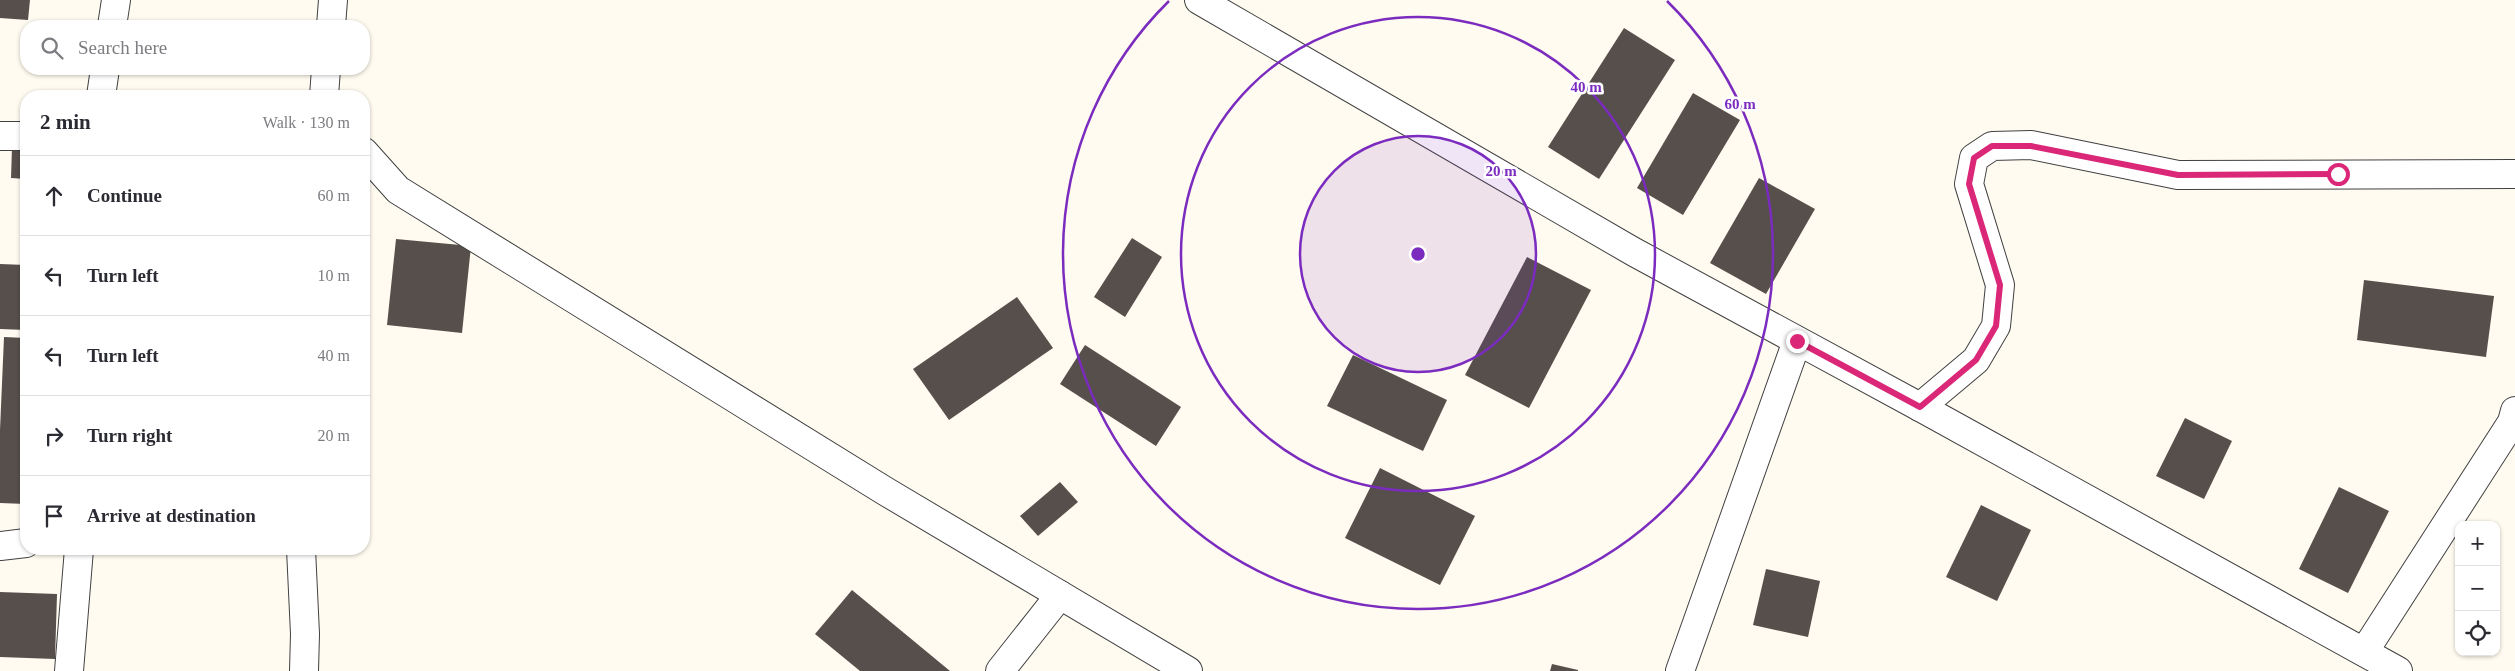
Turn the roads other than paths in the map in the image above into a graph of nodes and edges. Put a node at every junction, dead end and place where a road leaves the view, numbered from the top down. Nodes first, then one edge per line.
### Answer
1 (116, 0) edge
2 (333, 0) edge
3 (1199, 0) edge
4 (113, 20) edge
5 (331, 20) edge
6 (104, 75) edge
7 (326, 75) edge
8 (102, 90) edge
9 (324, 90) edge
10 (0, 136) edge
11 (20, 136) edge
12 (370, 159) edge
13 (2515, 174) edge
14 (370, 185) edge
15 (398, 190) junction
16 (1797, 341) junction
17 (1920, 407) junction
18 (2515, 411) edge
19 (20, 544) edge
20 (0, 546) edge
21 (79, 555) edge
22 (301, 555) edge
23 (1060, 595) junction
24 (2364, 652) junction
25 (69, 671) edge
26 (304, 671) edge
27 (1000, 671) edge
28 (1188, 671) edge
29 (1680, 671) edge
30 (2398, 671) edge

1 - 4 street
2 - 5 street
3 - 16 street
6 - 8 street
7 - 9 street
10 - 11 street
12 - 15 street
13 - 17 street
14 - 15 street
15 - 23 street
16 - 17 street
16 - 29 street
17 - 24 street
18 - 24 street
19 - 20 street
21 - 25 street
22 - 26 street
23 - 27 street
23 - 28 street
24 - 30 street

